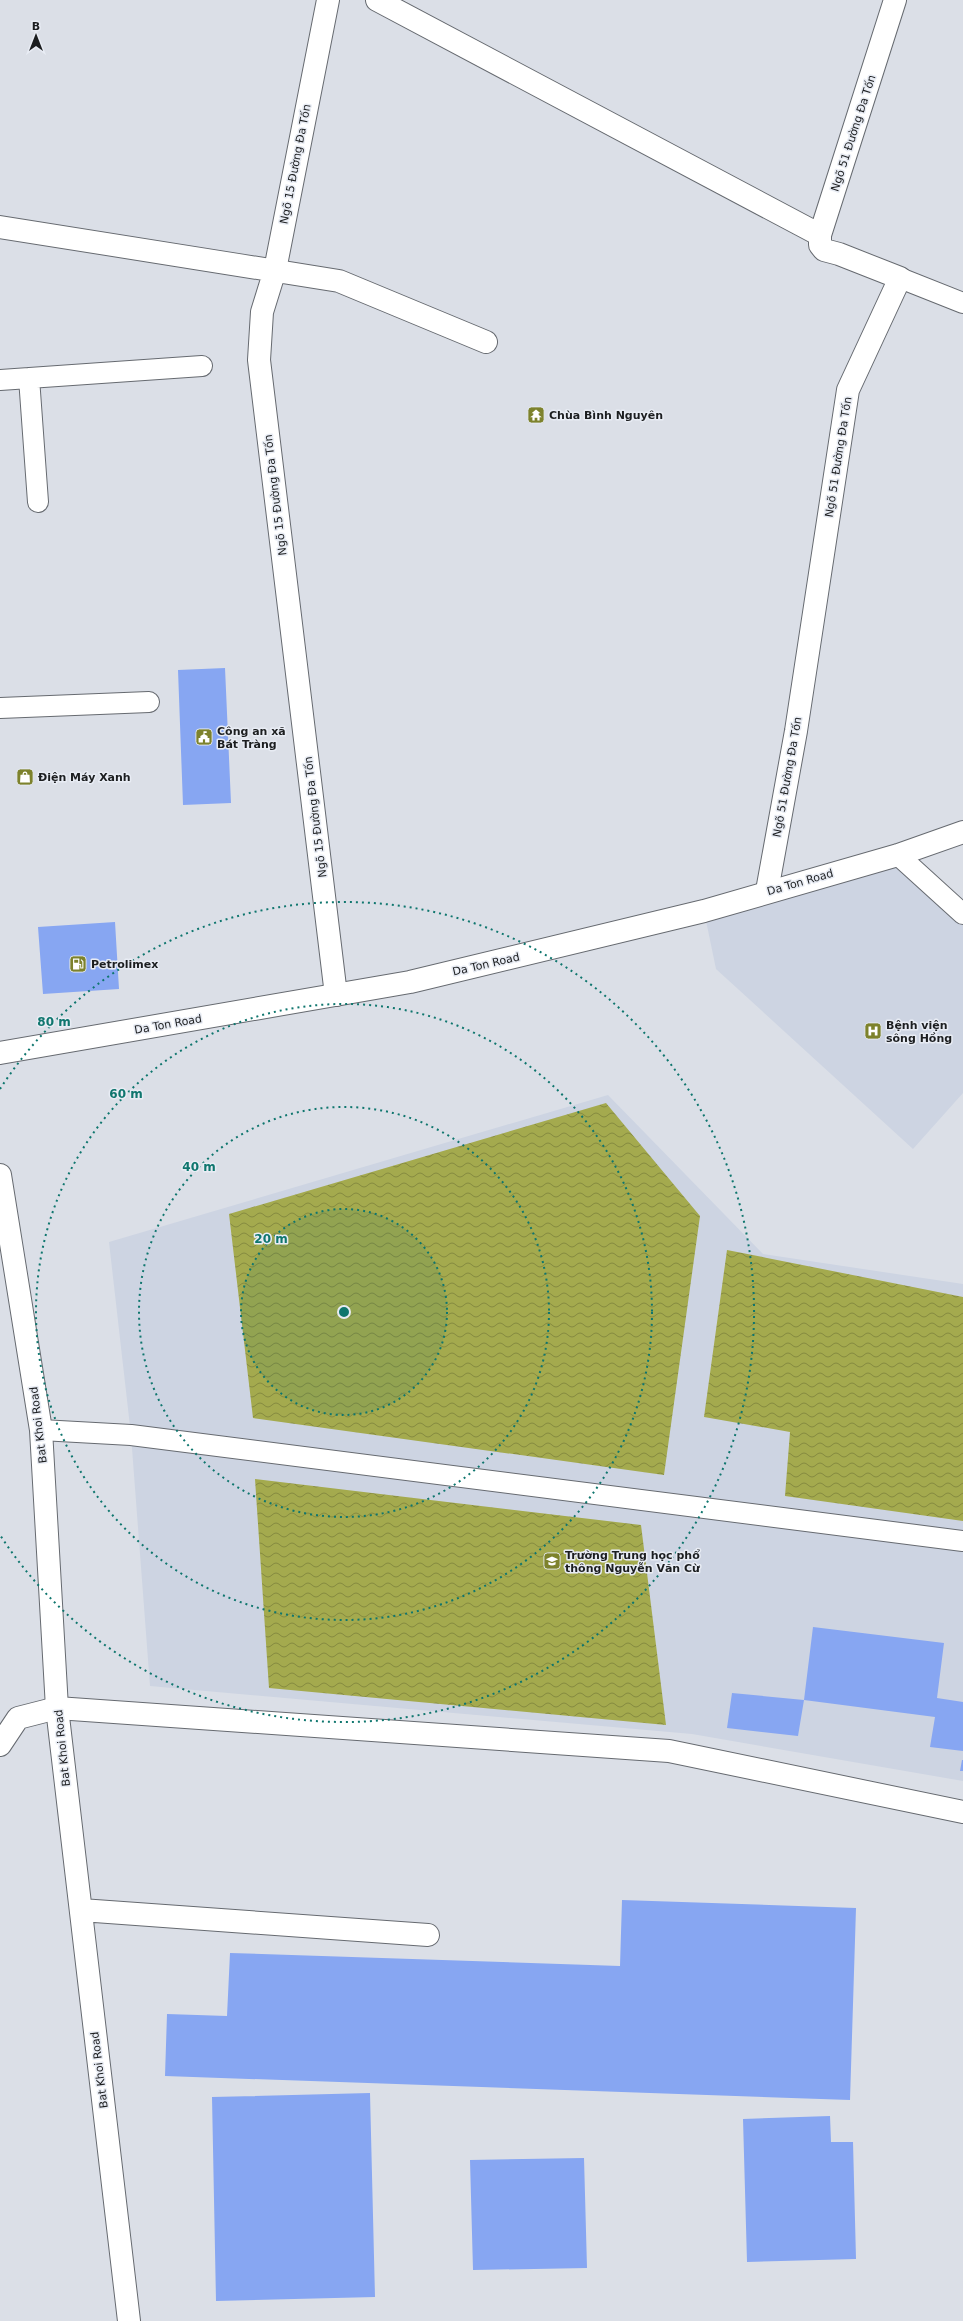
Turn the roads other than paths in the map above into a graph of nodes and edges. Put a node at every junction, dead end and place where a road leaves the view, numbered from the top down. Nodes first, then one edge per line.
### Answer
1 (328, 0) edge
2 (377, 0) edge
3 (895, 0) edge
4 (0, 228) edge
5 (820, 235) junction
6 (275, 270) junction
7 (900, 278) junction
8 (963, 303) edge
9 (486, 342) dead end
10 (202, 366) dead end
11 (29, 378) junction
12 (0, 380) edge
13 (38, 502) dead end
14 (149, 702) dead end
15 (0, 708) edge
16 (963, 832) edge
17 (898, 855) junction
18 (767, 891) junction
19 (963, 914) edge
20 (336, 995) junction
21 (0, 1053) edge
22 (0, 1175) edge
23 (41, 1430) junction
24 (963, 1541) edge
25 (57, 1708) junction
26 (0, 1746) edge
27 (963, 1812) edge
28 (80, 1910) junction
29 (428, 1934) dead end
30 (129, 2321) edge

1 - 6 street, Ngõ 15 Đường Đa Tốn
2 - 5 street
3 - 5 street, Ngõ 51 Đường Đa Tốn
4 - 6 street
5 - 7 street
6 - 9 street
6 - 20 street, Ngõ 15 Đường Đa Tốn
7 - 8 lane
7 - 18 street, Ngõ 51 Đường Đa Tốn
10 - 11 lane
11 - 12 lane
11 - 13 lane
14 - 15 lane
16 - 17 street, Da Ton Road
17 - 18 street, Da Ton Road
17 - 19 lane
18 - 20 street, Da Ton Road
20 - 21 street, Da Ton Road
22 - 23 street, Bat Khoi Road
23 - 24 lane
23 - 25 street, Bat Khoi Road
25 - 26 street
25 - 27 street
25 - 28 street, Bat Khoi Road
28 - 29 street
28 - 30 street, Bat Khoi Road

